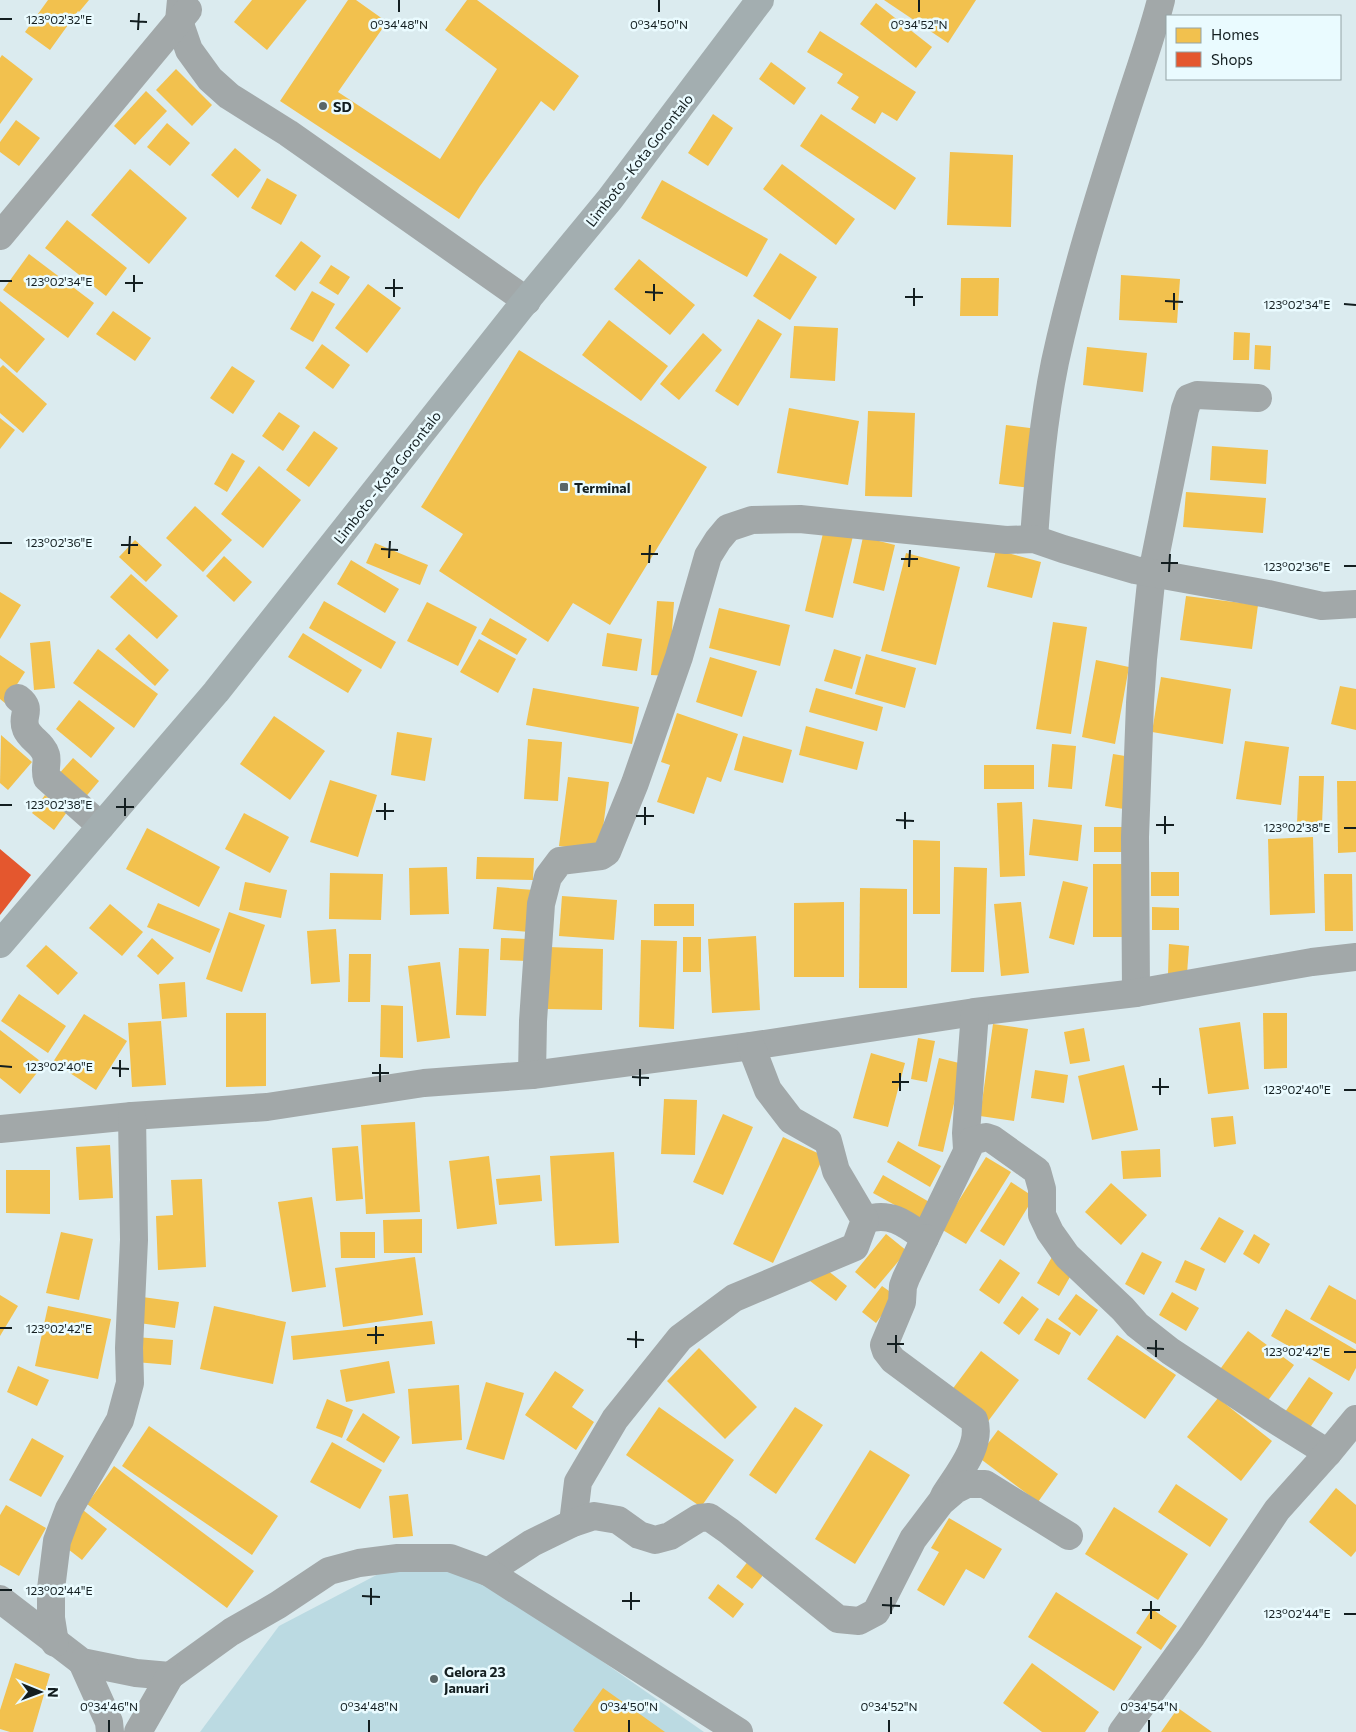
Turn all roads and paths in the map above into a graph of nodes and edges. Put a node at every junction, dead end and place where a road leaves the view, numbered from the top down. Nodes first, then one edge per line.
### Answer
1 (196, 0) edge
2 (760, 0) edge
3 (1162, 0) edge
4 (180, 11) edge
5 (0, 236) edge
6 (527, 301) junction
7 (1258, 398) dead end
8 (1034, 538) junction
9 (1152, 573) junction
10 (1356, 604) edge
11 (18, 698) dead end
12 (101, 826) junction
13 (0, 944) edge
14 (1356, 957) edge
15 (1136, 993) junction
16 (975, 1012) junction
17 (750, 1046) junction
18 (532, 1075) junction
19 (132, 1116) junction
20 (0, 1129) edge
21 (967, 1149) junction
22 (865, 1220) junction
23 (925, 1238) junction
24 (1356, 1419) edge
25 (1328, 1453) junction
26 (941, 1502) junction
27 (573, 1524) junction
28 (1069, 1536) dead end
29 (488, 1572) junction
30 (0, 1599) edge
31 (55, 1643) junction
32 (82, 1662) junction
33 (170, 1676) junction
34 (110, 1732) edge
35 (138, 1732) edge
36 (739, 1732) edge
37 (1122, 1732) edge

1 - 4 street
2 - 6 highway, Limboto - Kota Gorontalo
3 - 8 street
4 - 5 street
4 - 6 street
6 - 12 highway, Limboto - Kota Gorontalo
7 - 9 street
8 - 9 street
8 - 18 street
9 - 10 street
9 - 15 street
11 - 12 street
12 - 13 highway, Limboto - Kota Gorontalo
14 - 15 street
15 - 16 street
16 - 17 street
16 - 21 street
17 - 18 street
17 - 22 street
18 - 19 street
19 - 20 street
19 - 31 street
21 - 23 street
21 - 25 street
22 - 23 street
22 - 27 street
23 - 26 street
24 - 25 street
25 - 37 street
26 - 27 street
26 - 28 street
27 - 29 street
29 - 33 street
29 - 36 street
30 - 31 street
31 - 32 street
32 - 33 street
32 - 34 street
33 - 35 street

